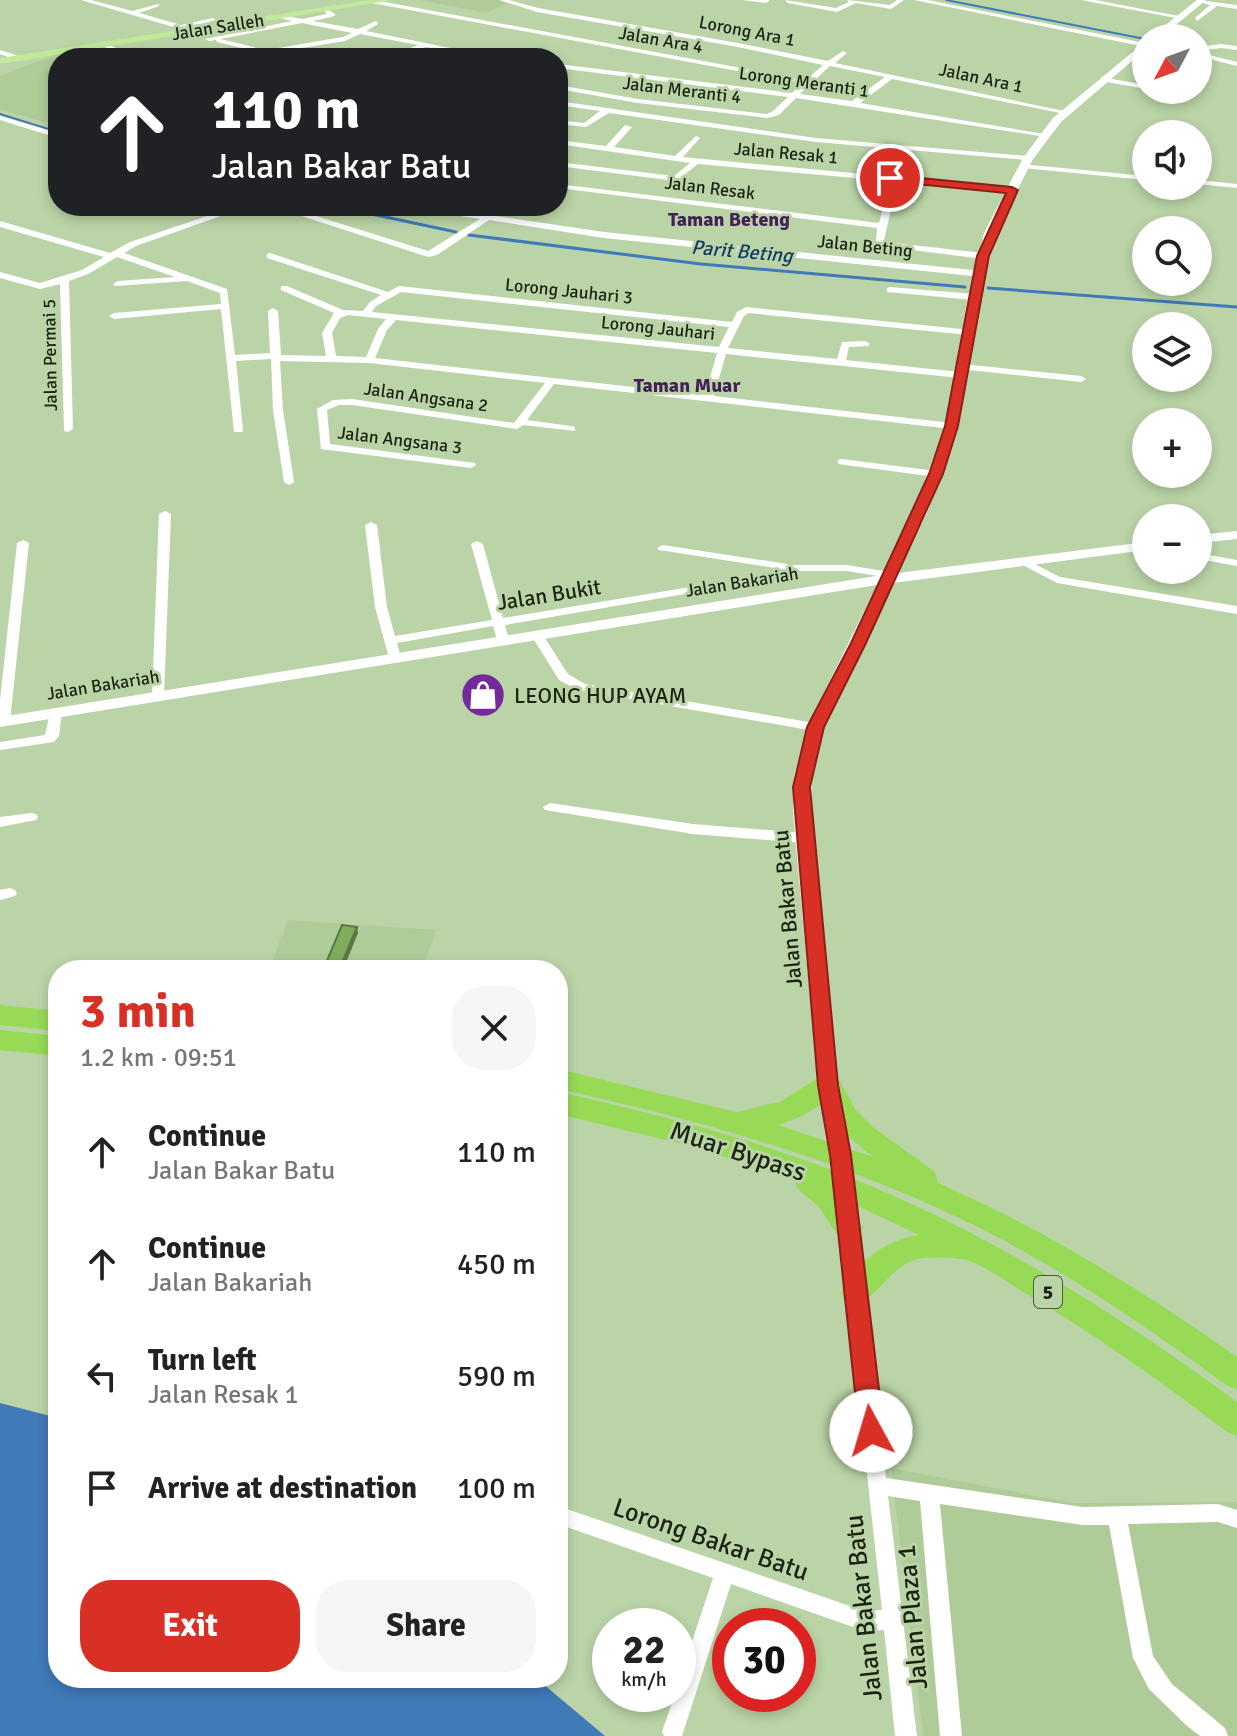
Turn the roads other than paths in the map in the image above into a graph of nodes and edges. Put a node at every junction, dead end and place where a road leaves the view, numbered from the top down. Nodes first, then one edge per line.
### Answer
1 (84, 0) edge
2 (389, 0) edge
3 (502, 0) edge
4 (745, 0) edge
5 (788, 0) edge
6 (853, 0) edge
7 (901, 0) edge
8 (917, 0) edge
9 (1084, 0) edge
10 (766, 1) edge
11 (1201, 1) edge
12 (374, 2) junction
13 (1215, 4) junction
14 (157, 5) dead end
15 (777, 6) dead end
16 (891, 7) junction
17 (1237, 7) edge
18 (326, 10) junction
19 (134, 13) junction
20 (879, 15) dead end
21 (282, 17) junction
22 (1181, 17) junction
23 (1197, 19) dead end
24 (213, 20) dead end
25 (308, 22) junction
26 (376, 23) dead end
27 (1172, 24) edge
28 (632, 27) junction
29 (188, 30) junction
30 (362, 32) junction
31 (209, 39) junction
32 (1132, 42) edge
33 (425, 44) junction
34 (113, 47) joint
35 (605, 47) junction
36 (104, 48) edge
37 (248, 48) edge
38 (290, 48) edge
39 (416, 48) edge
40 (445, 48) edge
41 (1212, 48) edge
42 (1237, 48) edge
43 (0, 52) edge
44 (843, 53) dead end
45 (48, 54) edge
46 (1132, 56) edge
47 (1212, 56) edge
48 (16, 58) junction
49 (0, 61) edge
50 (828, 63) junction
51 (1237, 64) edge
52 (568, 67) edge
53 (598, 71) junction
54 (891, 76) junction
55 (1104, 79) junction
56 (806, 82) junction
57 (1132, 84) edge
58 (568, 89) edge
59 (575, 91) junction
60 (795, 96) junction
61 (853, 104) junction
62 (568, 105) edge
63 (606, 111) junction
64 (1065, 112) junction
65 (0, 118) edge
66 (568, 123) edge
67 (628, 127) dead end
68 (48, 133) edge
69 (1046, 135) junction
70 (696, 138) dead end
71 (568, 143) edge
72 (574, 144) junction
73 (608, 149) junction
74 (568, 151) edge
75 (641, 153) junction
76 (677, 158) junction
77 (696, 161) junction
78 (1026, 162) junction
79 (568, 164) edge
80 (624, 172) junction
81 (990, 176) dead end
82 (1132, 176) edge
83 (1212, 183) edge
84 (1237, 186) edge
85 (568, 187) edge
86 (984, 187) junction
87 (1012, 190) junction
88 (613, 192) junction
89 (602, 207) dead end
90 (883, 208) dead end
91 (216, 216) edge
92 (307, 216) edge
93 (474, 216) edge
94 (487, 218) junction
95 (0, 224) edge
96 (882, 226) junction
97 (116, 256) junction
98 (270, 256) dead end
99 (983, 256) junction
100 (982, 274) junction
101 (0, 275) edge
102 (191, 279) junction
103 (64, 280) junction
104 (118, 284) dead end
105 (284, 288) dead end
106 (890, 290) dead end
107 (386, 294) junction
108 (974, 297) junction
109 (224, 306) junction
110 (273, 311) dead end
111 (346, 313) junction
112 (366, 314) junction
113 (114, 316) dead end
114 (393, 317) junction
115 (735, 325) junction
116 (968, 332) junction
117 (865, 344) dead end
118 (722, 351) junction
119 (276, 357) junction
120 (331, 357) junction
121 (230, 358) junction
122 (369, 360) junction
123 (841, 363) junction
124 (961, 371) junction
125 (1081, 379) dead end
126 (552, 380) junction
127 (709, 397) junction
128 (519, 424) junction
129 (952, 426) junction
130 (68, 429) dead end
131 (571, 429) dead end
132 (238, 430) dead end
133 (325, 447) joint
134 (842, 462) dead end
135 (471, 465) dead end
136 (936, 474) junction
137 (289, 482) dead end
138 (165, 514) dead end
139 (371, 525) dead end
140 (1237, 535) edge
141 (1212, 538) edge
142 (23, 543) dead end
143 (477, 544) dead end
144 (663, 548) dead end
145 (1132, 548) edge
146 (1212, 559) edge
147 (1023, 561) junction
148 (1237, 563) edge
149 (888, 577) junction
150 (714, 586) dead end
151 (666, 594) junction
152 (1237, 610) edge
153 (673, 613) junction
154 (500, 622) junction
155 (537, 635) junction
156 (391, 640) junction
157 (503, 640) junction
158 (395, 658) junction
159 (158, 696) junction
160 (56, 713) junction
161 (2, 721) edge
162 (815, 727) junction
163 (0, 746) edge
164 (550, 807) dead end
165 (31, 817) dead end
166 (0, 822) edge
167 (804, 838) junction
168 (0, 1015) edge
169 (48, 1020) edge
170 (0, 1040) edge
171 (48, 1045) edge
172 (568, 1081) edge
173 (828, 1085) junction
174 (568, 1105) edge
175 (731, 1119) junction
176 (840, 1155) junction
177 (780, 1163) junction
178 (844, 1188) junction
179 (975, 1213) junction
180 (848, 1227) junction
181 (972, 1250) junction
182 (856, 1293) junction
183 (1237, 1375) edge
184 (1237, 1421) edge
185 (878, 1486) junction
186 (929, 1493) junction
187 (1117, 1515) junction
188 (568, 1518) edge
189 (1237, 1519) edge
190 (725, 1571) junction
191 (893, 1620) junction
192 (673, 1732) dead end
193 (906, 1736) edge
194 (951, 1736) edge
195 (1217, 1736) edge

1 - 19 street
2 - 12 main road, Jalan Salleh
3 - 28 street, Lorong Ara 1
4 - 10 street
5 - 6 street
5 - 15 street
6 - 16 street
7 - 16 street
8 - 32 street
9 - 22 street
11 - 13 street
11 - 22 main road
12 - 18 main road, Jalan Salleh
12 - 35 street, Jalan Ara 4
13 - 17 street
13 - 23 street
14 - 19 street
16 - 20 street
18 - 21 main road, Jalan Salleh
18 - 25 street
19 - 29 street
21 - 25 street
21 - 29 main road, Jalan Salleh
22 - 27 main road
24 - 29 street
25 - 30 street
25 - 31 street
26 - 30 street
28 - 35 street
28 - 50 street, Lorong Ara 1
29 - 31 street
29 - 34 main road, Jalan Salleh
30 - 33 street
30 - 38 street
31 - 37 street
33 - 39 street
33 - 40 street
34 - 36 main road, Jalan Salleh
35 - 56 street, Jalan Ara 4
41 - 42 street
43 - 48 street
44 - 50 street
45 - 48 main road, Jalan Salleh
46 - 55 main road
47 - 51 street
48 - 49 main road, Jalan Salleh
50 - 54 street, Lorong Ara 1
50 - 56 street
52 - 53 street, Lorong Meranti 1
53 - 59 street
53 - 60 street, Lorong Meranti 1
54 - 61 street
54 - 64 street, Jalan Ara 1
55 - 57 street
55 - 64 main road
56 - 60 street
58 - 59 street, Jalan Meranti 4
59 - 60 street, Jalan Meranti 4
60 - 61 street, Lorong Meranti 1
61 - 69 street, Lorong Meranti 1
62 - 63 street
63 - 66 street
63 - 78 street
64 - 69 main road
65 - 68 street
67 - 73 street
69 - 78 main road
70 - 76 street
71 - 72 street, Jalan Resak 1
72 - 73 street, Jalan Resak 1
72 - 74 street
73 - 75 street, Jalan Resak 1
75 - 76 street, Jalan Resak 1
75 - 80 street
76 - 77 street, Jalan Resak 1
77 - 80 street
77 - 86 street, Jalan Resak 1
78 - 82 street
78 - 87 main road
79 - 80 street
81 - 86 street
83 - 84 street
85 - 88 street, Jalan Resak
86 - 87 street, Jalan Resak 1
87 - 99 main road
88 - 89 street
88 - 96 street, Jalan Resak
90 - 96 street
91 - 97 street
92 - 94 street
93 - 94 street, Jalan Beting
94 - 100 street, Jalan Beting
95 - 97 street
96 - 99 street
97 - 102 street
97 - 103 street
98 - 107 street
99 - 100 main road
100 - 108 main road
101 - 103 street
102 - 104 street
102 - 109 street
103 - 130 street, Jalan Permai 5
105 - 111 street, Lorong Jauhari
106 - 108 street
107 - 112 street
107 - 115 street, Lorong Jauhari 3
108 - 116 main road
109 - 113 street
109 - 121 street
110 - 119 street
111 - 112 street, Lorong Jauhari
111 - 120 street
112 - 114 street, Lorong Jauhari
114 - 118 street, Lorong Jauhari
114 - 122 street
115 - 116 street, Lorong Jauhari
115 - 118 street
116 - 124 main road
117 - 123 street
118 - 123 street, Lorong Jauhari
118 - 127 street
119 - 120 street
119 - 121 street
119 - 137 street
120 - 122 street
121 - 132 street
122 - 126 street
123 - 124 street, Lorong Jauhari
124 - 125 street, Lorong Jauhari
124 - 129 main road
126 - 127 street
126 - 128 street
127 - 129 street
128 - 131 street
128 - 133 street, Jalan Angsana 2
129 - 136 main road
133 - 135 street, Jalan Angsana 3
134 - 136 street
136 - 149 main road
138 - 159 street
139 - 156 street
140 - 141 main road
142 - 161 street
143 - 154 street
144 - 149 street
145 - 147 main road, Jalan Bakariah
146 - 148 street
147 - 149 main road, Jalan Bakariah
147 - 152 street
149 - 153 main road, Jalan Bakariah
149 - 162 main road, Jalan Bakar Batu
150 - 151 street, Jalan Bukit
151 - 153 street
151 - 154 street, Jalan Bukit
153 - 155 main road, Jalan Bakariah
154 - 156 street, Jalan Bukit
154 - 157 street
155 - 157 main road, Jalan Bakariah
155 - 162 street
156 - 158 street
157 - 158 main road, Jalan Bakariah
158 - 159 main road, Jalan Bakariah
159 - 160 main road, Jalan Bakariah
160 - 161 main road, Jalan Bakariah
160 - 163 street
162 - 167 main road, Jalan Bakar Batu
164 - 167 street
165 - 166 street
167 - 173 main road, Jalan Bakar Batu
168 - 169 highway
170 - 171 highway
172 - 175 highway, Muar Bypass / 5
173 - 175 highway
173 - 176 main road, Jalan Bakar Batu
173 - 179 highway
174 - 177 highway, Muar Bypass / 5
175 - 176 highway, Muar Bypass / 5
176 - 178 main road, Jalan Bakar Batu
176 - 179 highway, Muar Bypass / 5
177 - 178 highway, Muar Bypass / 5
177 - 180 highway
178 - 180 street, Jalan Bakar Batu
178 - 181 highway, Muar Bypass / 5
179 - 183 highway, Muar Bypass / 5
180 - 182 street, Jalan Bakar Batu
181 - 182 highway
181 - 184 highway, Muar Bypass / 5
182 - 185 street, Jalan Bakar Batu
185 - 186 street
185 - 191 street, Jalan Bakar Batu
186 - 187 street
186 - 194 street, Jalan Plaza 1
187 - 189 street
187 - 195 street
188 - 190 street, Lorong Bakar Batu
190 - 191 street, Lorong Bakar Batu
190 - 192 street
191 - 193 street, Jalan Bakar Batu

